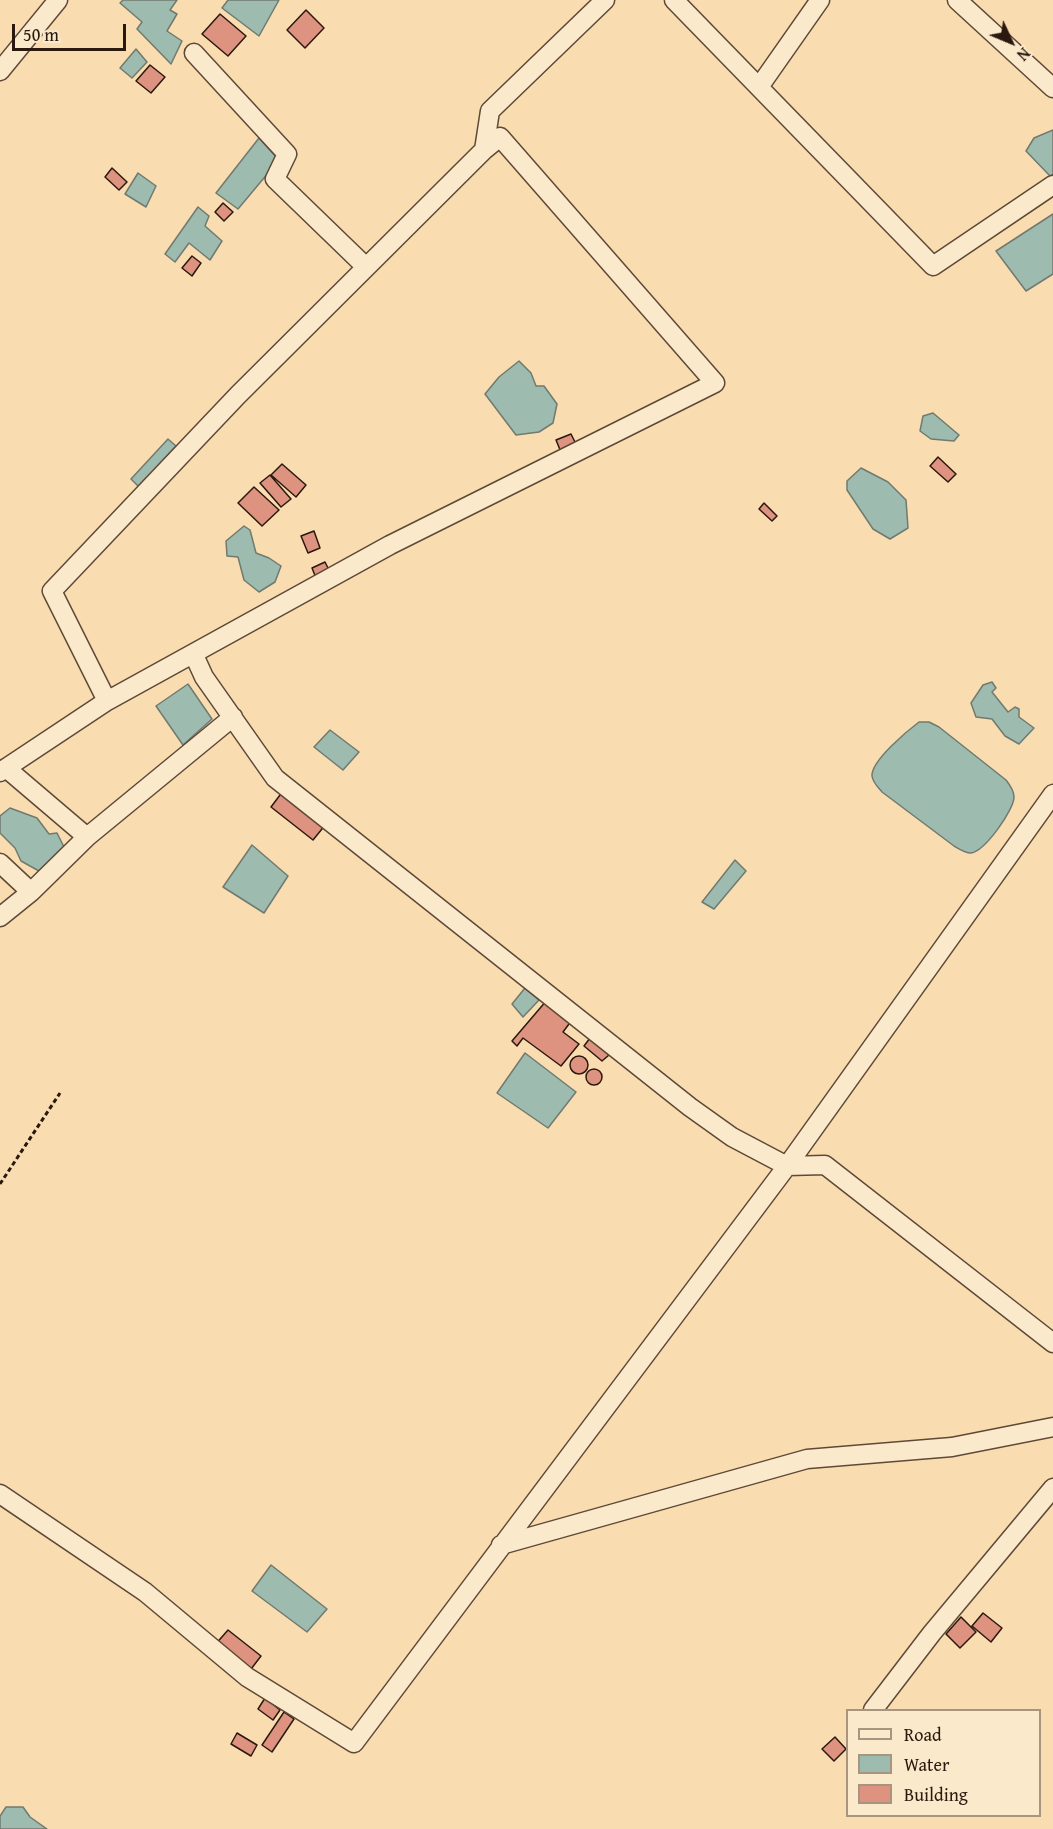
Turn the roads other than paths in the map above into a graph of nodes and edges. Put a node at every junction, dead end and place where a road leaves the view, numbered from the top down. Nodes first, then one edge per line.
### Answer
1 (58, 0) edge
2 (605, 0) edge
3 (674, 0) edge
4 (820, 0) edge
5 (957, 0) edge
6 (194, 52) dead end
7 (0, 71) edge
8 (759, 87) junction
9 (1053, 88) edge
10 (484, 150) junction
11 (1053, 185) edge
12 (366, 267) junction
13 (194, 655) junction
14 (106, 701) junction
15 (233, 717) junction
16 (3, 770) edge
17 (1053, 794) edge
18 (87, 837) junction
19 (0, 863) edge
20 (31, 892) junction
21 (0, 917) edge
22 (787, 1166) junction
23 (1053, 1343) edge
24 (1053, 1427) edge
25 (1053, 1488) edge
26 (0, 1494) edge
27 (501, 1545) junction
28 (874, 1709) edge

1 - 7 street
2 - 10 street
3 - 8 street
4 - 8 street
5 - 9 street
6 - 12 street
8 - 11 street
10 - 12 street
10 - 13 street
12 - 14 street
13 - 14 street
13 - 15 street
14 - 16 street
15 - 18 street
15 - 22 street
16 - 18 street
17 - 22 street
18 - 20 street
19 - 20 street
20 - 21 street
22 - 23 street
22 - 27 street
24 - 27 street
25 - 28 street
26 - 27 street

